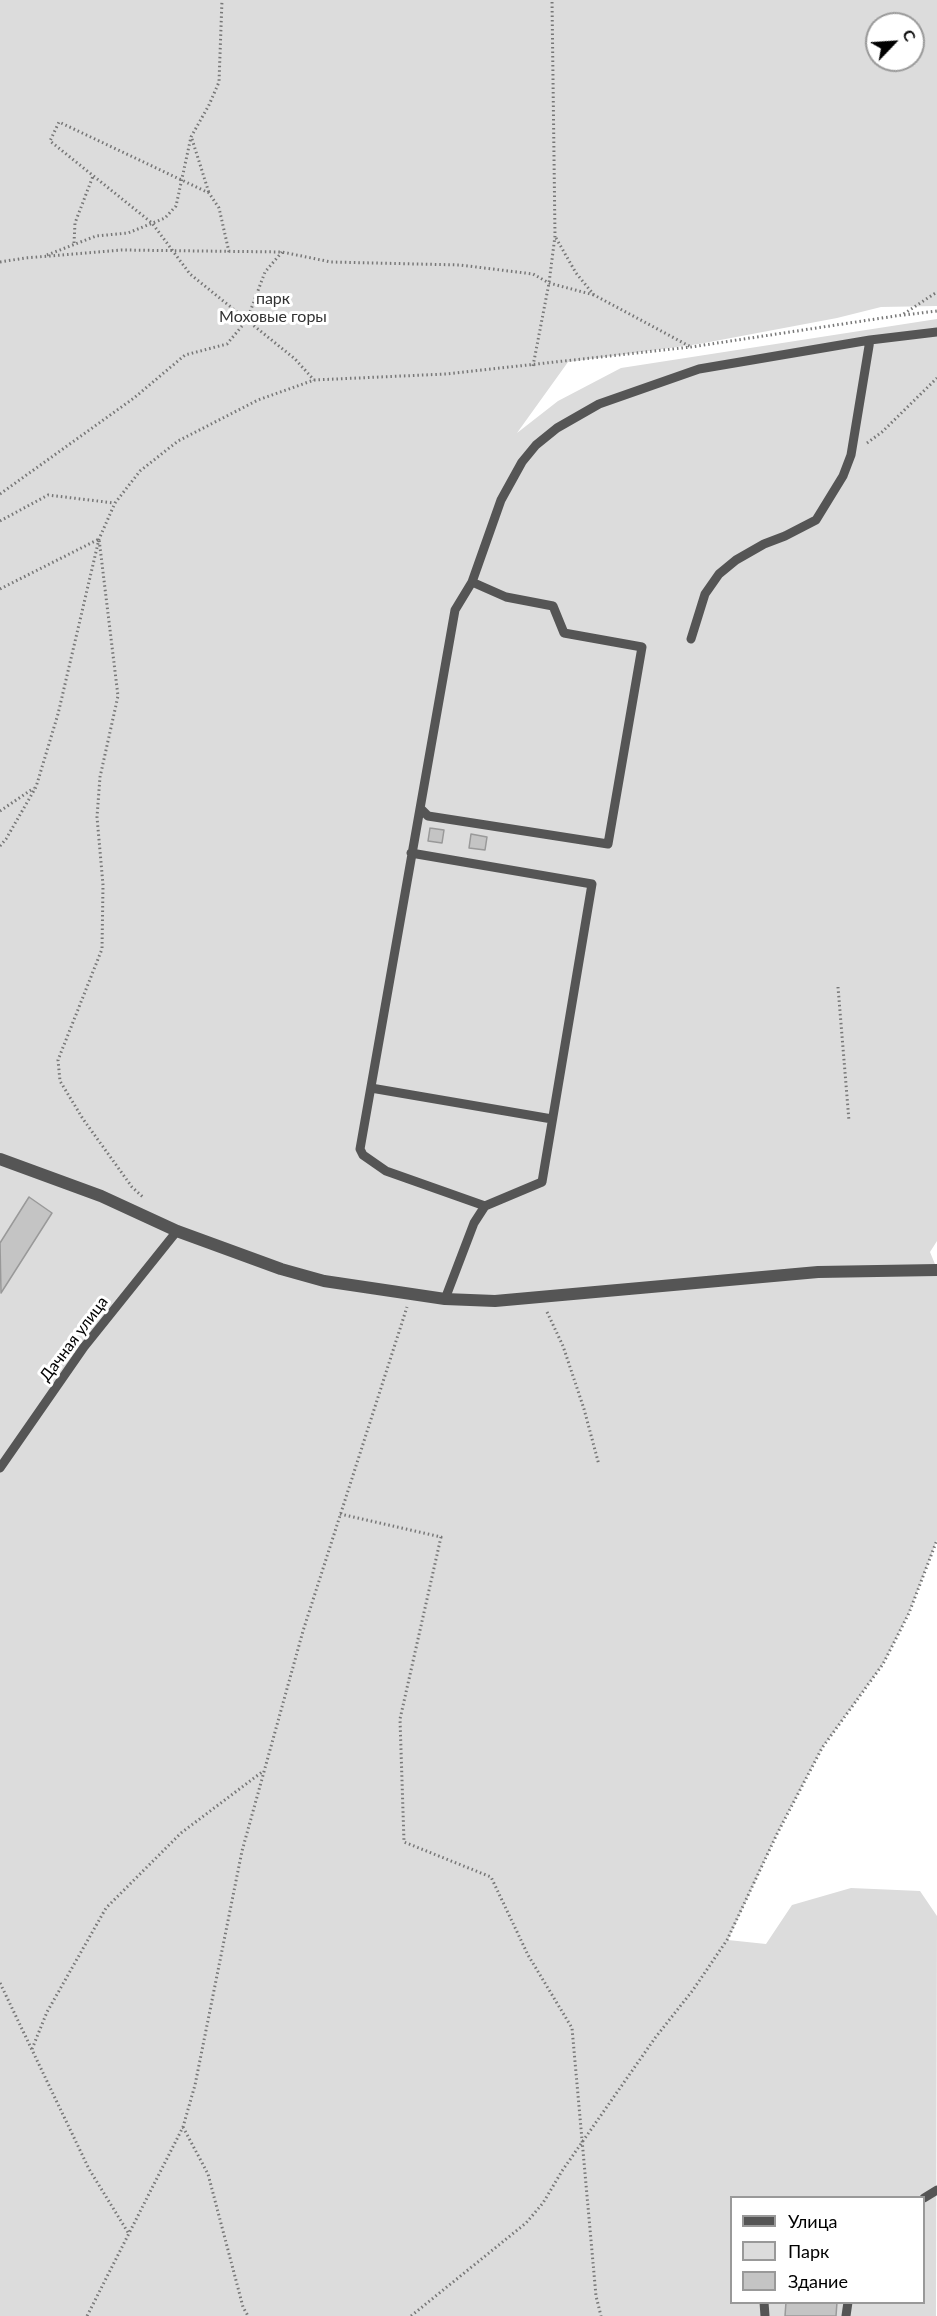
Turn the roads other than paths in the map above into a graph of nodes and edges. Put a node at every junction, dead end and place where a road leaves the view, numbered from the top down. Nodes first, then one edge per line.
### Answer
1 (937, 333) edge
2 (870, 340) junction
3 (472, 582) junction
4 (691, 639) dead end
5 (421, 809) junction
6 (411, 853) junction
7 (371, 1088) junction
8 (552, 1119) junction
9 (0, 1159) edge
10 (485, 1206) junction
11 (177, 1231) junction
12 (937, 1270) edge
13 (445, 1299) junction
14 (0, 1468) edge

1 - 2 lane
2 - 3 lane
2 - 4 lane
3 - 5 lane
3 - 5 lane
5 - 6 lane
6 - 7 lane
6 - 8 lane
7 - 8 lane
7 - 10 lane
8 - 10 lane
9 - 11 street
10 - 13 lane
11 - 13 street
11 - 14 lane, Дачная улица
12 - 13 street

